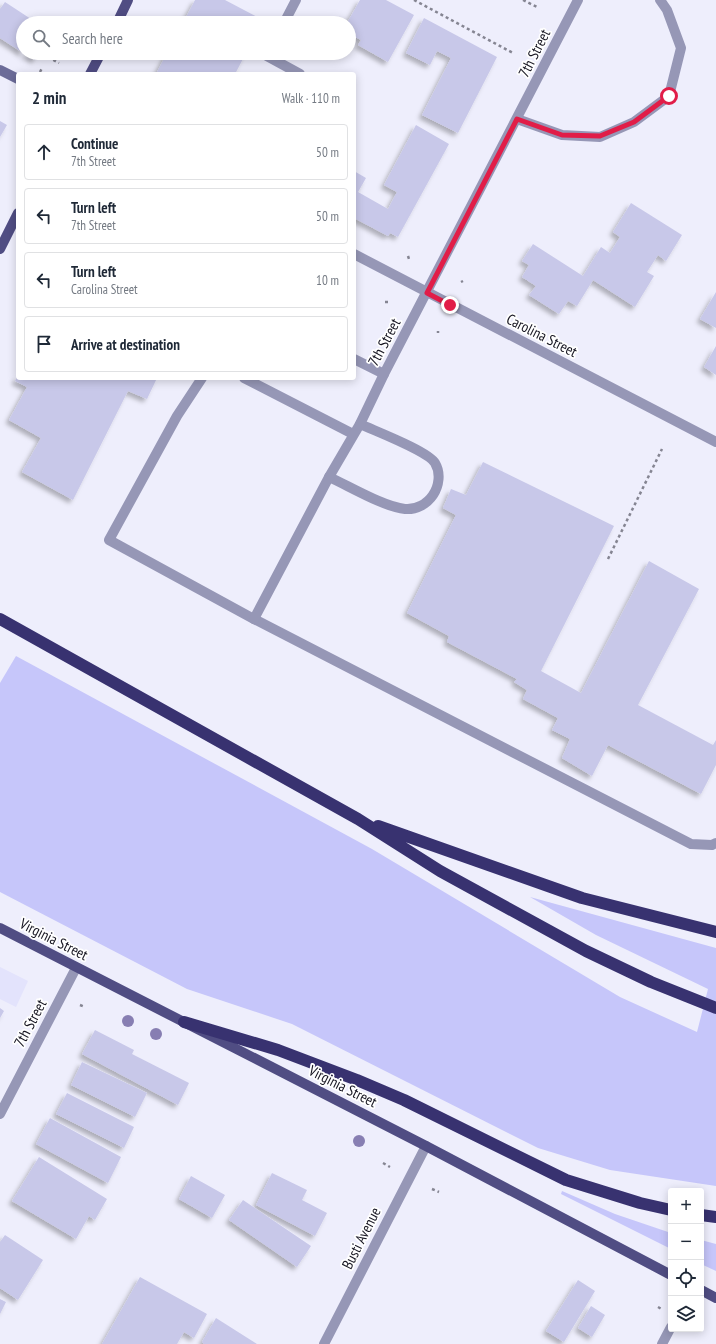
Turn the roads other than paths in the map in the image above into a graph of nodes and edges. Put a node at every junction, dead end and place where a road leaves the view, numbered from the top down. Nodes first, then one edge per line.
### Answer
1 (128, 0) edge
2 (296, 0) edge
3 (578, 0) edge
4 (660, 0) edge
5 (120, 16) edge
6 (288, 16) edge
7 (97, 60) edge
8 (274, 60) edge
9 (0, 70) edge
10 (91, 72) edge
11 (296, 72) edge
12 (16, 78) edge
13 (517, 119) junction
14 (16, 217) edge
15 (0, 249) edge
16 (356, 255) edge
17 (427, 293) junction
18 (356, 360) edge
19 (384, 374) junction
20 (201, 380) edge
21 (248, 380) edge
22 (360, 424) junction
23 (353, 434) junction
24 (716, 442) edge
25 (329, 477) junction
26 (254, 619) junction
27 (1, 622) edge
28 (358, 819) junction
29 (716, 843) edge
30 (0, 928) edge
31 (716, 932) edge
32 (76, 968) junction
33 (716, 1008) edge
34 (184, 1022) junction
35 (0, 1114) edge
36 (426, 1146) junction
37 (668, 1209) edge
38 (704, 1215) edge
39 (716, 1217) edge
40 (668, 1273) edge
41 (704, 1292) edge
42 (716, 1298) edge
43 (668, 1332) edge
44 (324, 1344) edge
45 (662, 1344) edge

1 - 5 main road
2 - 6 street
3 - 13 street, 7th Street
4 - 13 street
7 - 10 main road
8 - 11 street
9 - 12 main road
13 - 17 street, 7th Street
14 - 15 main road
16 - 17 street, Carolina Street
17 - 19 street, 7th Street
17 - 24 street, Carolina Street
18 - 19 street
19 - 22 street, 7th Street
20 - 26 street
21 - 23 street
22 - 23 street, 7th Street
22 - 25 street
23 - 25 street, 7th Street
25 - 26 street, 7th Street
26 - 29 street
27 - 28 highway
28 - 31 highway
28 - 33 highway
30 - 32 main road, Virginia Street
32 - 34 main road, Virginia Street
32 - 35 street, 7th Street
34 - 36 main road, Virginia Street
34 - 37 highway
36 - 40 main road, Virginia Street
36 - 44 street, Busti Avenue
38 - 39 highway
41 - 42 main road
43 - 45 street

